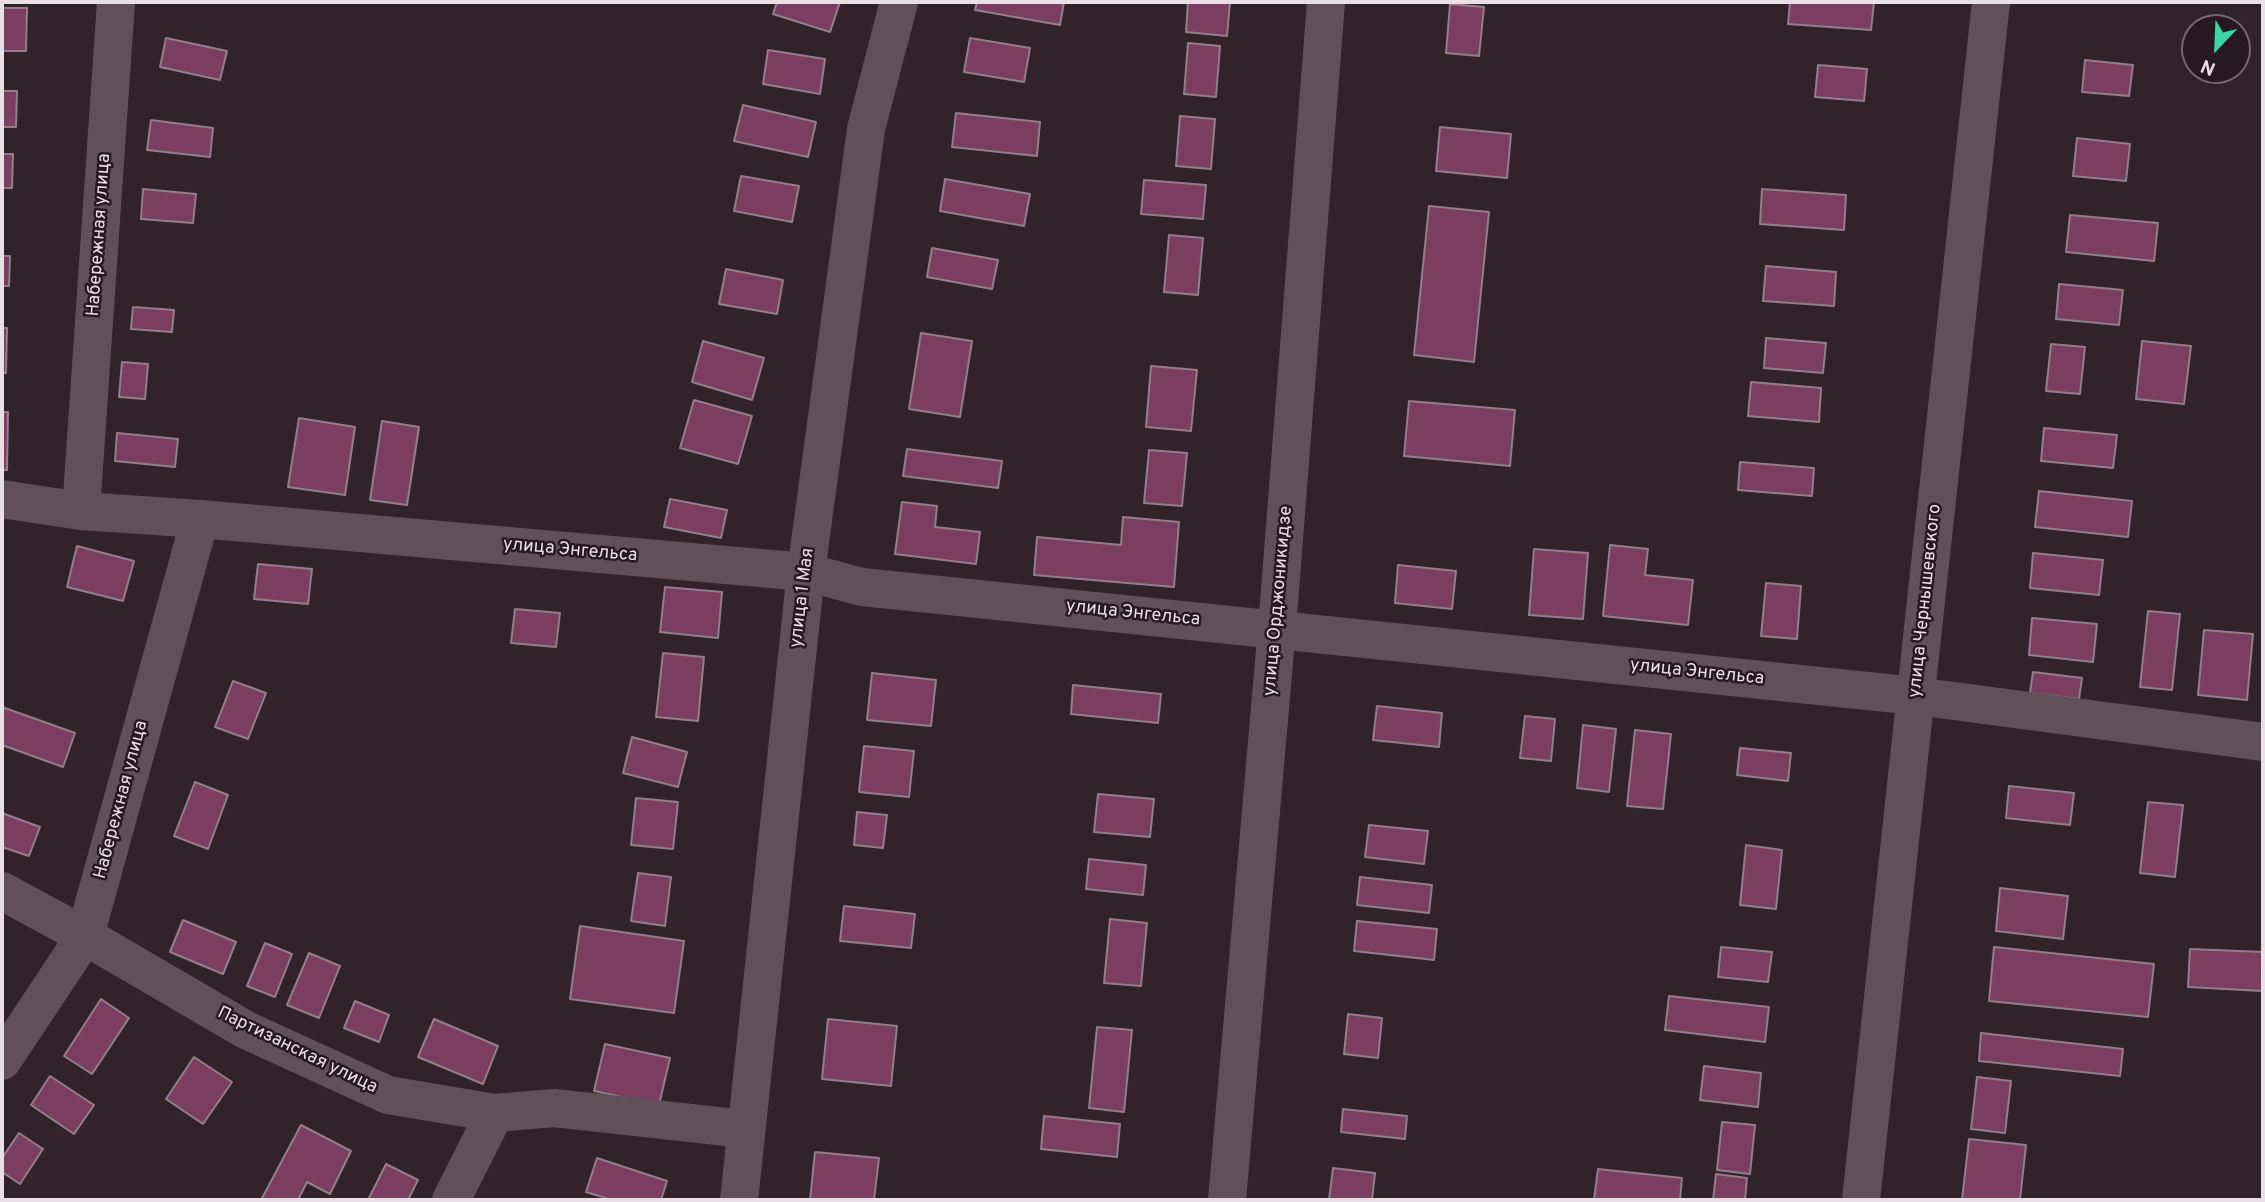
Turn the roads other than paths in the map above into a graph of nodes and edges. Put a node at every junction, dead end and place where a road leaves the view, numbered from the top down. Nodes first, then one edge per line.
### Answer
1 (116, 2) edge
2 (899, 2) edge
3 (1326, 2) edge
4 (1991, 2) edge
5 (2, 499) edge
6 (81, 511) junction
7 (200, 519) junction
8 (806, 572) junction
9 (1277, 628) junction
10 (1916, 696) junction
11 (2263, 742) edge
12 (2, 891) edge
13 (85, 936) junction
14 (2, 1061) edge
15 (495, 1114) junction
16 (745, 1129) junction
17 (451, 1200) edge
18 (739, 1200) edge
19 (1227, 1200) edge
20 (1861, 1200) edge

1 - 6 street, Набережная улица
2 - 8 street, улица 1 Мая
3 - 9 street, улица Орджоникидзе
4 - 10 street, улица Чернышевского
5 - 6 street, улица Энгельса
6 - 7 street, улица Энгельса
7 - 8 street, улица Энгельса
7 - 13 street, Набережная улица
8 - 9 street, улица Энгельса
8 - 16 street, улица 1 Мая
9 - 10 street, улица Энгельса
9 - 19 street, улица Орджоникидзе
10 - 11 street, улица Энгельса
10 - 20 street, улица Чернышевского
12 - 13 street, Партизанская улица
13 - 14 street, Набережная улица
13 - 15 street, Партизанская улица
15 - 16 street, Партизанская улица
15 - 17 street
16 - 18 street, улица 1 Мая

